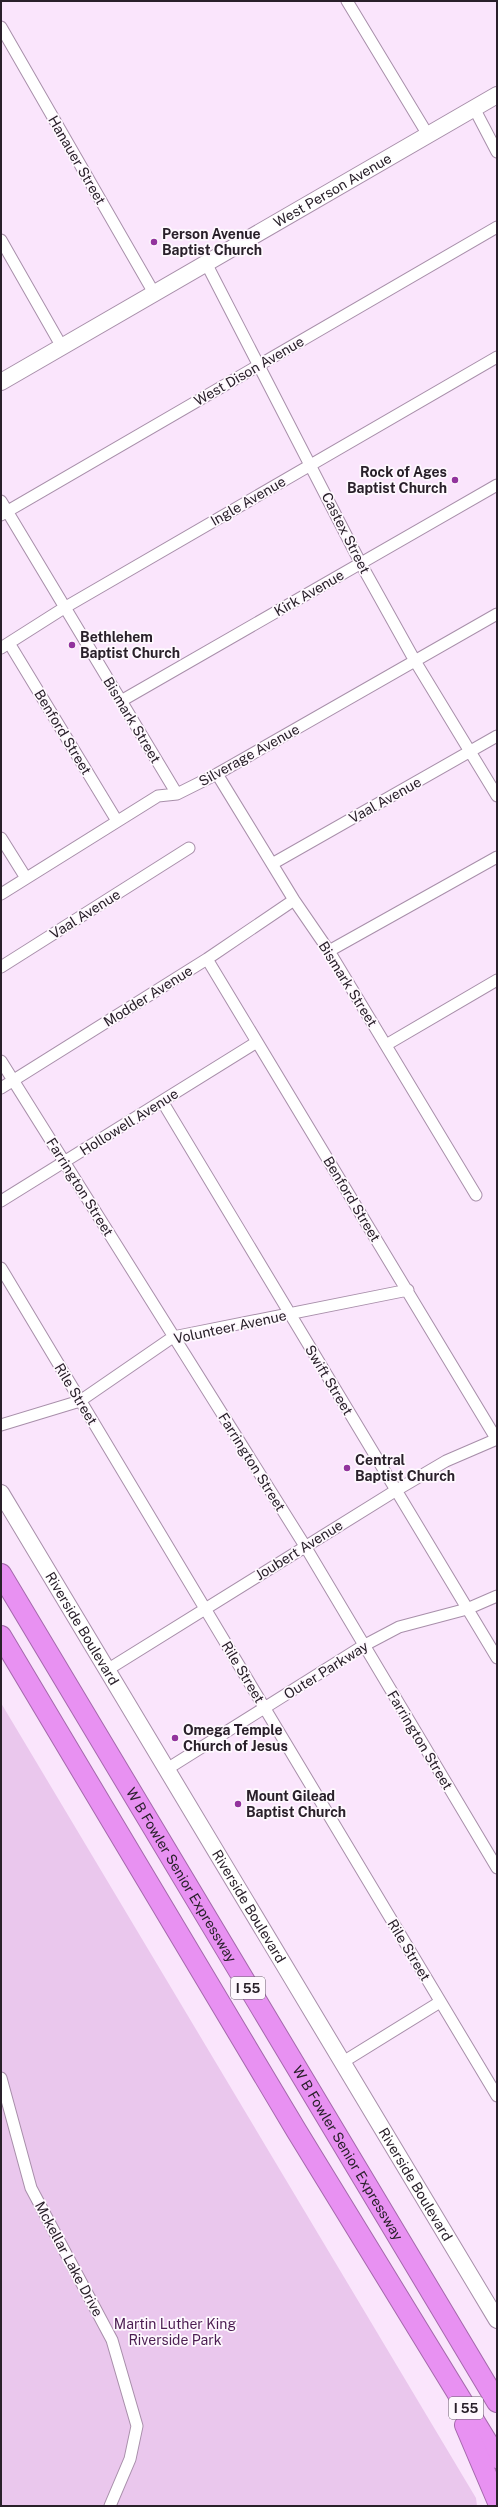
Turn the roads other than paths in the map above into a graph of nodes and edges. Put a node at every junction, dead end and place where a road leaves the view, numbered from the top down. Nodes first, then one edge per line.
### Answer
1 (347, 1) edge
2 (1, 27) edge
3 (497, 95) edge
4 (474, 108) junction
5 (428, 135) junction
6 (497, 152) edge
7 (497, 227) edge
8 (1, 240) edge
9 (206, 263) junction
10 (154, 292) junction
11 (62, 347) junction
12 (497, 357) edge
13 (259, 365) junction
14 (1, 382) edge
15 (311, 465) junction
16 (497, 485) edge
17 (1, 501) edge
18 (4, 513) edge
19 (361, 564) junction
20 (64, 608) junction
21 (497, 614) edge
22 (5, 645) edge
23 (415, 661) junction
24 (121, 701) junction
25 (497, 736) edge
26 (470, 752) junction
27 (217, 774) junction
28 (176, 794) junction
29 (497, 796) edge
30 (117, 821) junction
31 (1, 838) edge
32 (189, 848) dead end
33 (497, 857) edge
34 (272, 864) junction
35 (26, 878) junction
36 (1, 894) edge
37 (294, 900) junction
38 (329, 951) junction
39 (207, 959) junction
40 (1, 967) edge
41 (497, 980) edge
42 (257, 1042) junction
43 (386, 1045) junction
44 (1, 1061) edge
45 (13, 1080) junction
46 (1, 1088) edge
47 (162, 1101) junction
48 (65, 1161) junction
49 (476, 1195) dead end
50 (1, 1201) edge
51 (1, 1268) edge
52 (408, 1290) junction
53 (289, 1314) junction
54 (173, 1337) junction
55 (80, 1401) junction
56 (1, 1425) edge
57 (497, 1439) edge
58 (395, 1491) junction
59 (1, 1493) edge
60 (305, 1546) junction
61 (1, 1574) edge
62 (497, 1596) edge
63 (206, 1608) junction
64 (467, 1609) junction
65 (1, 1636) edge
66 (363, 1646) junction
67 (497, 1658) edge
68 (107, 1670) junction
69 (265, 1708) junction
70 (167, 1769) junction
71 (497, 1868) edge
72 (440, 2002) junction
73 (344, 2062) junction
74 (1, 2078) edge
75 (497, 2096) edge
76 (497, 2320) edge
77 (461, 2342) junction
78 (435, 2358) junction
79 (497, 2388) edge
80 (497, 2402) edge
81 (497, 2458) edge
82 (497, 2500) edge
83 (110, 2506) edge

1 - 5 street
2 - 10 street, Hanauer Street
3 - 4 street, West Person Avenue
4 - 5 street, West Person Avenue
4 - 6 street
5 - 9 street, West Person Avenue
7 - 13 street, West Dison Avenue
8 - 11 street
9 - 10 street, West Person Avenue
9 - 13 street, Castex Street
10 - 11 street, West Person Avenue
11 - 14 street, West Person Avenue
12 - 15 street, Ingle Avenue
13 - 15 street, Castex Street
13 - 18 street, West Dison Avenue
15 - 19 street, Castex Street
15 - 20 street, Ingle Avenue
16 - 19 street, Kirk Avenue
17 - 18 street, Bismark Street
18 - 20 street, Bismark Street
19 - 23 street, Castex Street
19 - 24 street, Kirk Avenue
20 - 22 street, Ingle Avenue
20 - 24 street, Bismark Street
21 - 23 street, Silverage Avenue
22 - 30 street, Benford Street
23 - 26 street, Castex Street
23 - 27 street, Silverage Avenue
24 - 28 street, Bismark Street
25 - 26 street, Vaal Avenue
26 - 29 street, Castex Street
26 - 34 street, Vaal Avenue
27 - 28 street, Silverage Avenue
27 - 34 street, Bismark Street
28 - 30 street, Silverage Avenue
30 - 35 street, Silverage Avenue
31 - 35 street
32 - 40 street, Vaal Avenue
33 - 38 street
34 - 37 street, Bismark Street
35 - 36 street, Silverage Avenue
37 - 38 street, Bismark Street
37 - 39 street, Modder Avenue
38 - 43 street, Bismark Street
39 - 42 street, Benford Street
39 - 45 street, Modder Avenue
41 - 43 street
42 - 47 street, Hollowell Avenue
42 - 52 street, Benford Street
43 - 49 street, Bismark Street
44 - 45 street, Farrington Street
45 - 46 street, Modder Avenue
45 - 48 street, Farrington Street
47 - 48 street, Hollowell Avenue
47 - 53 street, Swift Street
48 - 50 street, Hollowell Avenue
48 - 54 street, Farrington Street
51 - 55 street, Rile Street
52 - 53 street, Volunteer Avenue
52 - 57 street, Benford Street
53 - 54 street, Volunteer Avenue
53 - 58 street, Swift Street
54 - 55 street, Volunteer Avenue
54 - 60 street, Farrington Street
55 - 56 street, Volunteer Avenue
55 - 63 street, Rile Street
57 - 58 street, Joubert Avenue
58 - 60 street, Joubert Avenue
58 - 64 street, Swift Street
59 - 68 street, Riverside Boulevard
60 - 63 street, Joubert Avenue
60 - 66 street, Farrington Street
61 - 77 highway, W B Fowler Senior Expressway / I 55
62 - 64 street, Outer Parkway
63 - 68 street, Joubert Avenue
63 - 69 street, Rile Street
64 - 66 street, Outer Parkway
64 - 67 street, Swift Street
65 - 78 highway, I 55
66 - 69 street, Outer Parkway
66 - 71 street, Farrington Street
68 - 70 street, Riverside Boulevard
69 - 70 street, Outer Parkway
69 - 72 street, Rile Street
70 - 73 street, Riverside Boulevard
72 - 73 street
72 - 75 street, Rile Street
73 - 76 street, Riverside Boulevard
74 - 83 street, Mckellar Lake Drive
77 - 79 highway
77 - 80 highway, W B Fowler Senior Expressway / I 55
78 - 81 highway, I 55
78 - 82 highway

